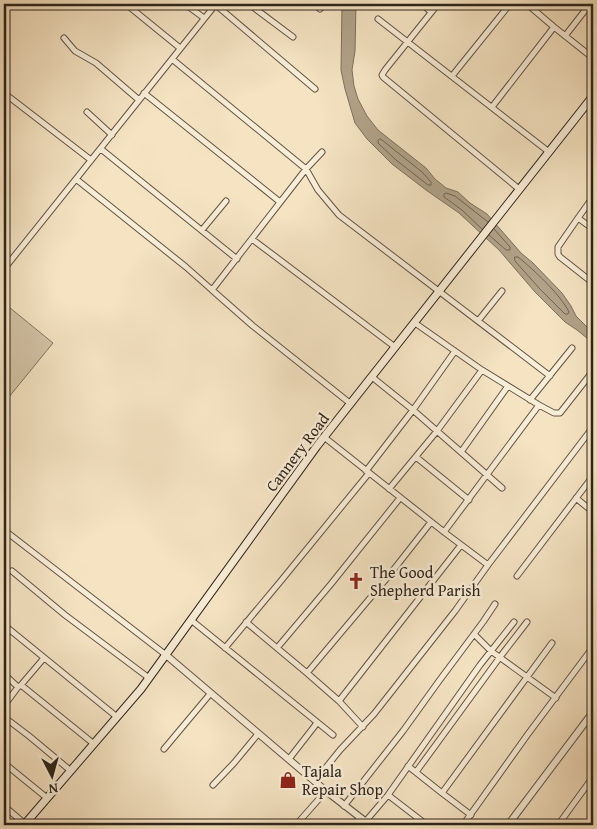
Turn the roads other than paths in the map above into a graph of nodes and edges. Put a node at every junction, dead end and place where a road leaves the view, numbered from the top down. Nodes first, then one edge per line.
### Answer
1 (126, 4) edge
2 (185, 4) edge
3 (216, 4) edge
4 (249, 4) edge
5 (314, 4) edge
6 (422, 4) edge
7 (438, 4) edge
8 (500, 4) edge
9 (510, 4) edge
10 (527, 4) edge
11 (590, 4) edge
12 (320, 8) dead end
13 (506, 9) junction
14 (431, 12) junction
15 (204, 18) junction
16 (378, 19) dead end
17 (554, 27) junction
18 (566, 36) junction
19 (64, 38) dead end
20 (293, 38) dead end
21 (408, 41) junction
22 (180, 48) junction
23 (593, 58) edge
24 (172, 59) junction
25 (452, 76) junction
26 (315, 89) dead end
27 (4, 93) edge
28 (144, 94) junction
29 (593, 96) edge
30 (139, 100) junction
31 (492, 107) junction
32 (87, 112) dead end
33 (112, 135) junction
34 (101, 148) junction
35 (322, 152) dead end
36 (549, 152) junction
37 (91, 160) junction
38 (306, 168) junction
39 (76, 179) junction
40 (519, 189) junction
41 (593, 197) edge
42 (226, 201) dead end
43 (280, 202) junction
44 (578, 218) junction
45 (202, 230) junction
46 (593, 230) edge
47 (252, 239) junction
48 (237, 259) junction
49 (4, 269) edge
50 (593, 283) edge
51 (212, 290) junction
52 (440, 291) junction
53 (502, 291) dead end
54 (478, 320) junction
55 (415, 323) junction
56 (395, 347) junction
57 (572, 348) dead end
58 (455, 351) junction
59 (482, 370) junction
60 (593, 370) edge
61 (550, 376) junction
62 (372, 377) junction
63 (508, 386) junction
64 (530, 400) junction
65 (350, 404) junction
66 (539, 405) junction
67 (413, 410) junction
68 (593, 427) edge
69 (437, 432) junction
70 (324, 437) junction
71 (461, 452) junction
72 (416, 457) junction
73 (368, 472) junction
74 (487, 475) junction
75 (593, 476) edge
76 (502, 488) dead end
77 (389, 489) junction
78 (400, 498) junction
79 (576, 498) junction
80 (469, 500) junction
81 (593, 512) edge
82 (431, 522) junction
83 (4, 530) edge
84 (444, 532) junction
85 (461, 545) junction
86 (488, 565) junction
87 (12, 571) dead end
88 (518, 576) dead end
89 (495, 604) dead end
90 (191, 620) junction
91 (246, 622) junction
92 (514, 622) dead end
93 (527, 622) dead end
94 (4, 625) edge
95 (474, 634) junction
96 (552, 643) dead end
97 (593, 647) edge
98 (225, 648) junction
99 (276, 648) junction
100 (491, 651) junction
101 (166, 655) junction
102 (500, 657) junction
103 (44, 658) junction
104 (307, 673) junction
105 (4, 674) edge
106 (527, 677) junction
107 (149, 678) junction
108 (20, 686) junction
109 (210, 694) junction
110 (556, 698) junction
111 (339, 701) junction
112 (4, 706) edge
113 (593, 712) edge
114 (4, 717) edge
115 (118, 717) junction
116 (317, 723) junction
117 (363, 727) junction
118 (258, 734) junction
119 (333, 735) dead end
120 (94, 744) junction
121 (164, 749) dead end
122 (289, 760) junction
123 (4, 763) edge
124 (408, 766) junction
125 (71, 771) junction
126 (416, 772) junction
127 (593, 777) edge
128 (315, 781) junction
129 (213, 785) dead end
130 (326, 790) junction
131 (442, 793) junction
132 (388, 795) junction
133 (47, 798) junction
134 (4, 806) edge
135 (344, 806) junction
136 (471, 815) junction
137 (365, 821) edge
138 (25, 824) edge
139 (296, 825) edge
140 (354, 825) edge
141 (427, 825) edge
142 (463, 825) edge
143 (508, 825) edge
144 (558, 825) edge

1 - 22 street
2 - 15 street
3 - 15 street
3 - 26 street
4 - 20 street
5 - 12 street
6 - 14 street
7 - 14 street
8 - 13 street
9 - 13 street
10 - 17 street
11 - 18 street
13 - 25 street
14 - 21 street
15 - 22 street
16 - 21 street
17 - 18 street
17 - 31 street
18 - 23 street
19 - 30 street
21 - 25 street
21 - 40 street
22 - 24 street
24 - 28 street
24 - 38 street
25 - 31 street
27 - 37 street
28 - 30 street
28 - 43 street
29 - 36 main road, Cannery Road
30 - 33 street
31 - 36 street
32 - 33 street
33 - 34 street
34 - 37 street
34 - 45 street
35 - 38 street
36 - 40 main road, Cannery Road
37 - 39 street
38 - 43 street
38 - 52 street
39 - 49 street
39 - 51 street
40 - 52 main road, Cannery Road
41 - 44 street
42 - 45 street
43 - 47 street
44 - 46 street
44 - 50 street
45 - 48 street
47 - 48 street
47 - 56 street
48 - 51 street
51 - 65 street
52 - 54 street
52 - 55 main road, Cannery Road
53 - 54 street
54 - 61 street
55 - 56 main road, Cannery Road
55 - 58 street
56 - 62 main road, Cannery Road
57 - 61 street
58 - 59 street
58 - 67 street
59 - 63 street
59 - 69 street
60 - 66 street
61 - 64 street
62 - 65 main road, Cannery Road
62 - 67 street
63 - 64 street
63 - 71 street
64 - 66 street
65 - 70 main road, Cannery Road
66 - 74 street
67 - 69 street
67 - 73 street
68 - 86 street
69 - 71 street
69 - 72 street
70 - 73 street
70 - 90 main road, Cannery Road
71 - 74 street
72 - 77 street
72 - 80 street
73 - 77 street
73 - 91 street
74 - 76 street
74 - 80 street
75 - 79 street
77 - 78 street
78 - 82 street
78 - 99 street
79 - 81 street
79 - 88 street
80 - 84 street
82 - 84 street
82 - 104 street
83 - 101 street
84 - 85 street
85 - 86 street
85 - 111 street
86 - 117 street
87 - 107 street
89 - 95 street
90 - 98 street
90 - 101 main road, Cannery Road
91 - 98 street
91 - 99 street
92 - 100 street
93 - 102 street
94 - 103 street
95 - 100 street
95 - 135 street
96 - 106 street
97 - 110 street
98 - 116 street
99 - 104 street
100 - 102 street
100 - 124 street
101 - 107 main road, Cannery Road
101 - 109 street
102 - 106 street
102 - 126 street
103 - 108 street
103 - 115 street
104 - 111 street
105 - 108 street
106 - 110 street
106 - 131 street
107 - 115 main road, Cannery Road
108 - 112 street
108 - 120 street
109 - 118 street
109 - 121 street
110 - 136 street
111 - 117 street
113 - 143 street
114 - 125 street
115 - 120 main road, Cannery Road
116 - 119 street
116 - 122 street
117 - 128 street
118 - 122 street
118 - 129 street
120 - 125 main road, Cannery Road
122 - 128 street
123 - 133 street
124 - 126 street
124 - 132 street
125 - 133 main road, Cannery Road
126 - 131 street
127 - 144 street
128 - 130 street
130 - 135 street
130 - 139 street
131 - 136 street
132 - 137 street
132 - 141 street
133 - 138 main road, Cannery Road
134 - 138 street
135 - 137 street
136 - 142 street
137 - 140 street

